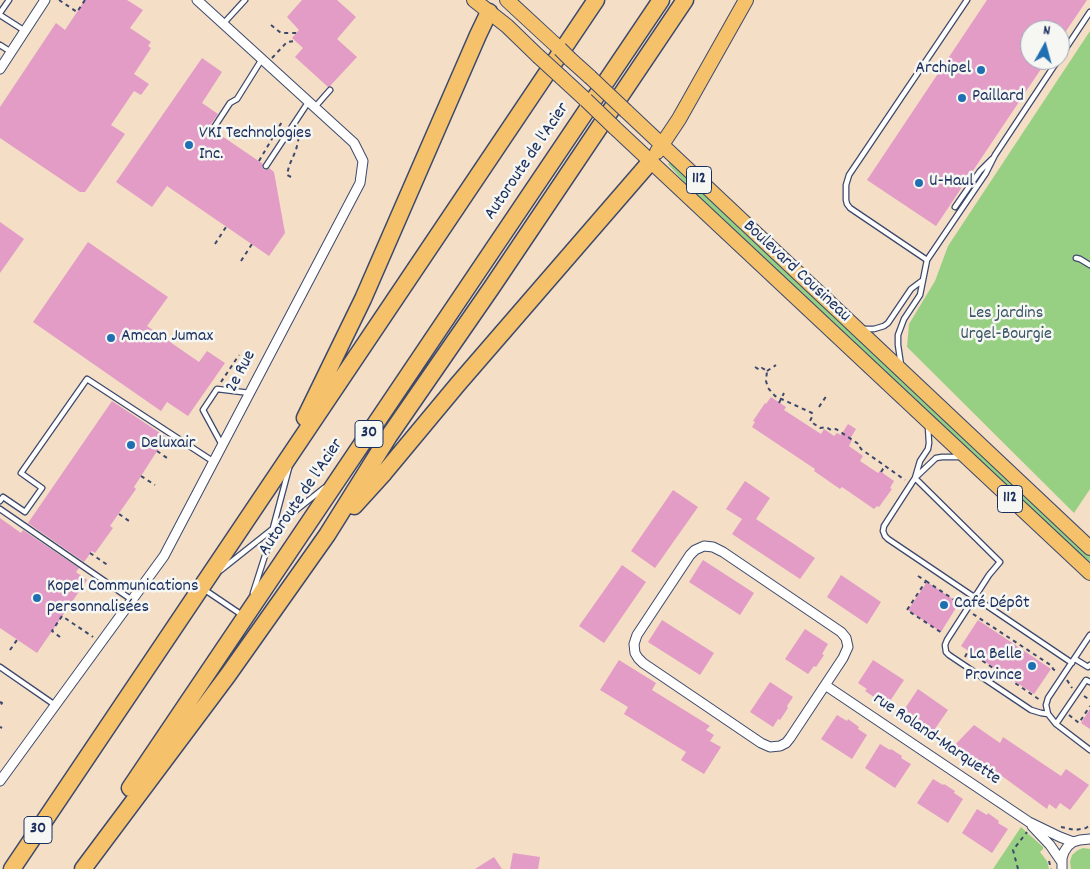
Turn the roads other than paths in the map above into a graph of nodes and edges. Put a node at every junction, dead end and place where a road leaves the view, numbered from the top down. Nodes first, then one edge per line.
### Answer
1 (9, 0) edge
2 (45, 0) edge
3 (197, 0) edge
4 (245, 0) edge
5 (474, 0) edge
6 (507, 0) edge
7 (596, 0) edge
8 (661, 0) edge
9 (685, 0) edge
10 (746, 0) edge
11 (967, 0) edge
12 (493, 6) edge
13 (1090, 12) edge
14 (0, 14) edge
15 (223, 24) junction
16 (25, 31) junction
17 (1070, 42) edge
18 (0, 45) edge
19 (11, 52) junction
20 (264, 61) junction
21 (0, 69) edge
22 (1052, 70) edge
23 (330, 90) dead end
24 (312, 104) junction
25 (212, 130) dead end
26 (663, 146) junction
27 (995, 156) junction
28 (651, 161) junction
29 (266, 166) dead end
30 (955, 207) dead end
31 (1076, 258) dead end
32 (927, 260) junction
33 (1090, 266) edge
34 (923, 280) junction
35 (858, 330) junction
36 (901, 371) junction
37 (250, 393) junction
38 (928, 422) junction
39 (300, 428) junction
40 (222, 445) junction
41 (294, 449) junction
42 (965, 457) junction
43 (214, 462) junction
44 (343, 473) junction
45 (278, 474) junction
46 (914, 478) junction
47 (0, 501) edge
48 (0, 509) edge
49 (273, 529) junction
50 (327, 535) junction
51 (1090, 548) edge
52 (1090, 573) edge
53 (201, 588) junction
54 (975, 597) junction
55 (132, 600) junction
56 (245, 618) junction
57 (1090, 634) edge
58 (1074, 661) junction
59 (1089, 666) edge
60 (0, 667) edge
61 (1088, 681) edge
62 (825, 685) junction
63 (56, 705) junction
64 (1048, 714) junction
65 (1056, 724) junction
66 (1090, 750) edge
67 (0, 781) edge
68 (1028, 827) junction
69 (1090, 839) edge
70 (1073, 842) junction
71 (1062, 865) edge
72 (12, 869) edge
73 (76, 869) edge
74 (83, 869) edge

1 - 14 lane
2 - 16 street
3 - 15 street, 2e Rue
4 - 15 lane
5 - 12 main road, Boulevard Cousineau / 112
6 - 26 main road, Boulevard Cousineau / 112, bridge
7 - 41 highway, Autoroute de l'Acier / 30
8 - 44 highway, Autoroute de l'Acier / 30
9 - 50 highway
10 - 26 main road
11 - 32 lane
12 - 28 main road, Boulevard Cousineau / 112, bridge
12 - 39 highway
13 - 17 lane
14 - 16 lane
15 - 20 street, 2e Rue
16 - 19 street
18 - 19 lane
19 - 21 street
20 - 24 street, 2e Rue
20 - 25 lane
22 - 27 lane
23 - 24 lane
24 - 29 lane
24 - 37 street, 2e Rue
26 - 28 main road
26 - 35 main road, Boulevard Cousineau / 112
27 - 30 lane
27 - 32 lane
28 - 38 main road, Boulevard Cousineau / 112
28 - 50 highway
31 - 33 lane
32 - 34 lane
34 - 35 lane
34 - 36 lane
35 - 36 main road, Boulevard Cousineau / 112
36 - 51 main road, Boulevard Cousineau / 112
37 - 40 street, 2e Rue
37 - 40 lane
38 - 42 main road, Boulevard Cousineau / 112
38 - 46 lane
39 - 41 lane
39 - 45 highway
40 - 43 street, 2e Rue
41 - 45 highway, Autoroute de l'Acier / 30
41 - 49 lane
42 - 46 lane
42 - 52 main road, Boulevard Cousineau / 112
43 - 47 lane
43 - 55 street, 2e Rue
44 - 49 lane
44 - 56 highway, Autoroute de l'Acier / 30
45 - 53 highway, Autoroute de l'Acier / 30
46 - 54 lane
46 - 54 lane
48 - 55 lane
49 - 53 lane
49 - 56 lane
50 - 74 highway
53 - 56 lane
53 - 72 highway, Autoroute de l'Acier / 30
54 - 58 lane
54 - 64 lane
55 - 63 street, 2e Rue
56 - 73 highway, Autoroute de l'Acier / 30
57 - 58 lane
58 - 59 lane
58 - 64 lane
59 - 61 lane
60 - 63 lane
61 - 65 lane
62 - 62 street
62 - 68 street, rue Roland-Marquette
63 - 67 street, 2e Rue
64 - 65 lane
65 - 66 lane
68 - 70 street, rue Roland-Marquette
68 - 71 street, rue Roland-Marquette
69 - 70 street
70 - 71 street

